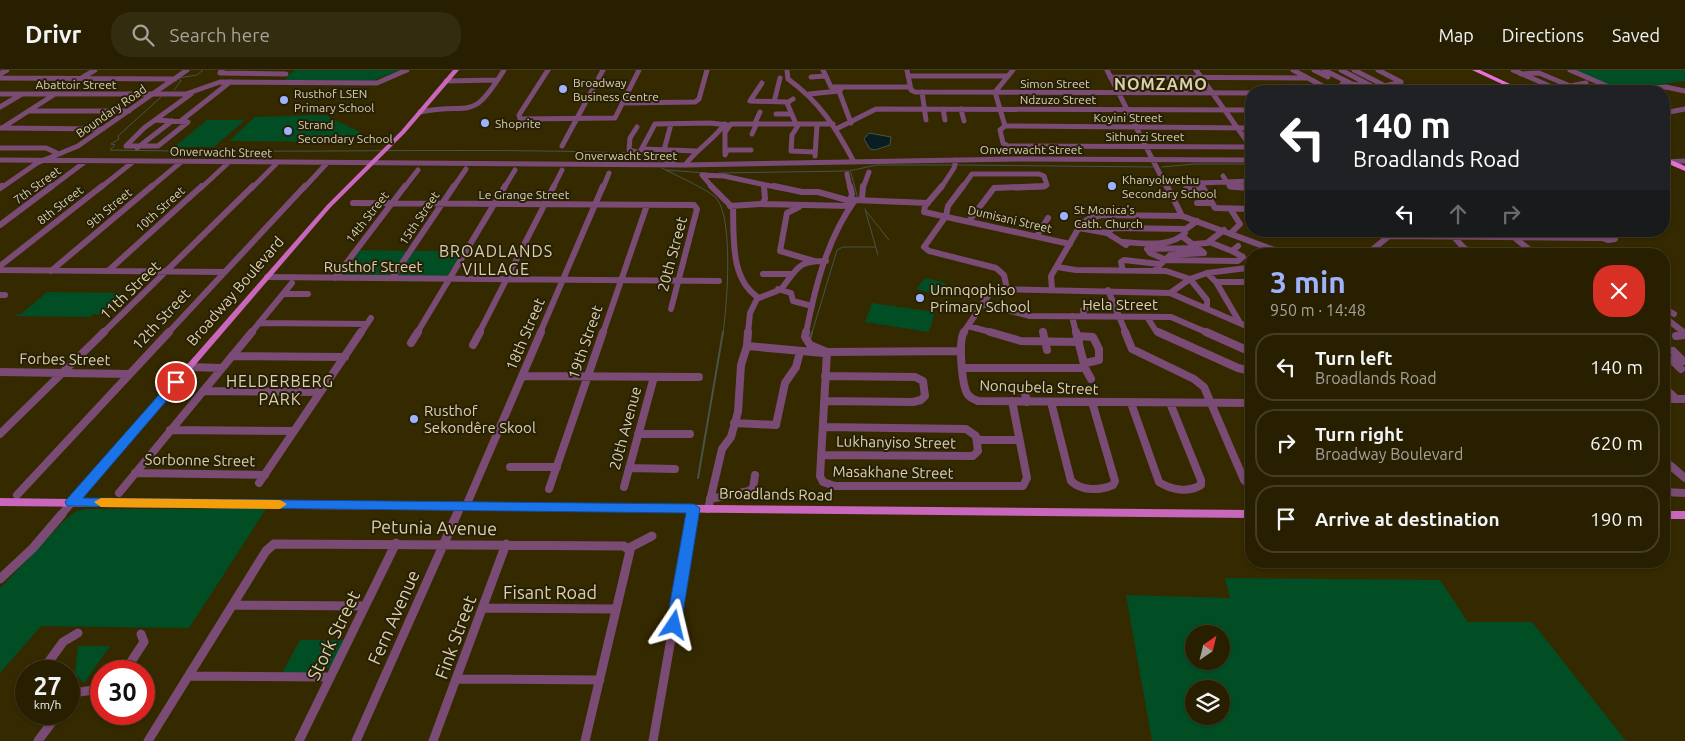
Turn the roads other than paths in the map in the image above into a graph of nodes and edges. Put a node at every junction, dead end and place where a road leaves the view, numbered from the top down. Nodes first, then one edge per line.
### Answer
1 (7, 70) edge
2 (95, 70) edge
3 (187, 70) edge
4 (222, 70) edge
5 (291, 70) edge
6 (407, 70) edge
7 (456, 70) edge
8 (504, 70) edge
9 (548, 70) edge
10 (603, 70) edge
11 (639, 70) edge
12 (707, 70) edge
13 (787, 70) edge
14 (823, 70) edge
15 (1013, 70) edge
16 (1107, 70) edge
17 (1196, 70) edge
18 (1292, 70) edge
19 (1314, 70) edge
20 (1324, 70) edge
21 (1341, 70) edge
22 (1354, 70) edge
23 (1378, 70) edge
24 (1467, 70) edge
25 (1475, 70) edge
26 (1513, 70) edge
27 (1570, 70) edge
28 (1286, 71) edge
29 (907, 73) edge
30 (1528, 73) junction
31 (0, 74) edge
32 (286, 74) junction
33 (1521, 74) junction
34 (825, 76) junction
35 (811, 77) dead end
36 (1018, 77) dead end
37 (1110, 77) junction
38 (1201, 77) junction
39 (0, 78) edge
40 (82, 78) junction
41 (1006, 78) junction
42 (1308, 78) junction
43 (175, 79) junction
44 (446, 80) junction
45 (497, 80) junction
46 (230, 82) junction
47 (276, 82) junction
48 (792, 82) junction
49 (1013, 82) dead end
50 (762, 83) dead end
51 (1586, 83) dead end
52 (1321, 85) edge
53 (1344, 85) edge
54 (1362, 85) edge
55 (1371, 85) edge
56 (1383, 85) edge
57 (1389, 85) edge
58 (1501, 85) edge
59 (1509, 85) edge
60 (1548, 85) edge
61 (1553, 85) edge
62 (1564, 85) edge
63 (1580, 85) edge
64 (1604, 85) edge
65 (225, 86) junction
66 (236, 87) dead end
67 (910, 88) junction
68 (841, 89) junction
69 (1670, 89) edge
70 (1685, 91) edge
71 (218, 92) junction
72 (229, 92) dead end
73 (920, 92) junction
74 (995, 92) junction
75 (1119, 93) junction
76 (1213, 93) junction
77 (1245, 93) edge
78 (0, 94) edge
79 (22, 94) junction
80 (56, 94) junction
81 (152, 94) junction
82 (809, 94) junction
83 (191, 96) junction
84 (212, 97) junction
85 (223, 97) dead end
86 (793, 99) dead end
87 (205, 102) junction
88 (217, 102) dead end
89 (774, 102) junction
90 (787, 102) junction
91 (624, 103) junction
92 (426, 105) junction
93 (1182, 105) dead end
94 (0, 107) edge
95 (198, 107) junction
96 (210, 107) dead end
97 (436, 108) junction
98 (925, 108) junction
99 (943, 108) junction
100 (961, 109) junction
101 (1000, 109) junction
102 (1685, 109) edge
103 (1128, 110) junction
104 (1224, 110) junction
105 (1245, 110) edge
106 (29, 111) junction
107 (129, 111) junction
108 (420, 112) junction
109 (760, 112) dead end
110 (1187, 112) junction
111 (191, 113) junction
112 (203, 113) dead end
113 (1670, 113) edge
114 (776, 114) dead end
115 (791, 114) junction
116 (171, 115) junction
117 (155, 120) junction
118 (182, 120) junction
119 (576, 120) junction
120 (926, 120) dead end
121 (945, 120) dead end
122 (964, 121) dead end
123 (851, 122) junction
124 (1101, 122) dead end
125 (756, 123) junction
126 (671, 124) junction
127 (798, 124) junction
128 (726, 125) junction
129 (817, 125) junction
130 (1006, 126) junction
131 (637, 127) dead end
132 (834, 127) junction
133 (1137, 127) junction
134 (1237, 128) junction
135 (1245, 128) edge
136 (0, 129) edge
137 (103, 129) junction
138 (1097, 129) junction
139 (752, 134) dead end
140 (1245, 138) edge
141 (562, 146) dead end
142 (1147, 146) junction
143 (1219, 146) junction
144 (1245, 146) edge
145 (0, 148) edge
146 (137, 148) junction
147 (641, 150) junction
148 (664, 150) junction
149 (751, 150) dead end
150 (696, 151) junction
151 (725, 152) junction
152 (815, 152) junction
153 (1223, 152) dead end
154 (59, 154) junction
155 (956, 160) junction
156 (1154, 160) junction
157 (1245, 160) edge
158 (1, 161) edge
159 (42, 161) junction
160 (86, 161) junction
161 (134, 161) junction
162 (181, 162) junction
163 (851, 162) junction
164 (1673, 162) edge
165 (228, 163) junction
166 (277, 163) junction
167 (815, 163) junction
168 (327, 164) junction
169 (369, 164) junction
170 (724, 164) junction
171 (686, 165) junction
172 (466, 169) dead end
173 (853, 169) dead end
174 (1685, 169) edge
175 (418, 170) dead end
176 (515, 170) dead end
177 (562, 170) dead end
178 (869, 172) dead end
179 (609, 173) dead end
180 (848, 174) dead end
181 (1188, 176) dead end
182 (1224, 179) junction
183 (1164, 180) junction
184 (1245, 181) edge
185 (1200, 182) junction
186 (764, 186) junction
187 (0, 188) edge
188 (1245, 188) edge
189 (1186, 189) dead end
190 (1203, 190) junction
191 (802, 192) junction
192 (862, 199) junction
193 (1239, 202) dead end
194 (353, 203) dead end
195 (392, 203) junction
196 (443, 203) junction
197 (851, 203) junction
198 (928, 203) junction
199 (1197, 203) dead end
200 (1211, 203) junction
201 (494, 204) junction
202 (545, 204) junction
203 (596, 204) junction
204 (648, 204) junction
205 (762, 204) junction
206 (800, 205) junction
207 (696, 206) joint
208 (730, 206) junction
209 (1243, 209) joint
210 (1231, 210) junction
211 (946, 216) junction
212 (1182, 216) junction
213 (1048, 218) dead end
214 (1197, 220) junction
215 (970, 221) junction
216 (0, 225) edge
217 (1079, 228) junction
218 (1186, 229) junction
219 (1224, 230) junction
220 (1107, 233) junction
221 (1231, 233) junction
222 (1037, 236) junction
223 (1388, 237) edge
224 (1454, 237) edge
225 (1513, 237) joint
226 (1581, 237) joint
227 (1614, 237) edge
228 (1183, 238) junction
229 (1601, 238) joint
230 (1209, 242) junction
231 (1070, 244) junction
232 (1194, 246) junction
233 (1238, 246) dead end
234 (1269, 248) edge
235 (1374, 248) edge
236 (1464, 248) edge
237 (1527, 248) edge
238 (1232, 251) junction
239 (1150, 254) junction
240 (1243, 257) junction
241 (1245, 259) edge
242 (814, 261) junction
243 (826, 261) junction
244 (1162, 261) junction
245 (1149, 262) junction
246 (0, 266) edge
247 (1245, 266) edge
248 (1057, 267) junction
249 (0, 270) edge
250 (1123, 270) junction
251 (52, 271) junction
252 (108, 271) junction
253 (167, 271) junction
254 (1154, 271) junction
255 (225, 272) junction
256 (1207, 273) junction
257 (763, 274) dead end
258 (790, 274) junction
259 (267, 277) junction
260 (334, 278) junction
261 (392, 278) junction
262 (449, 279) junction
263 (506, 279) junction
264 (1190, 279) junction
265 (564, 280) junction
266 (621, 280) junction
267 (678, 280) junction
268 (719, 280) dead end
269 (1216, 282) junction
270 (1245, 282) edge
271 (292, 283) dead end
272 (779, 289) junction
273 (1007, 289) junction
274 (1052, 289) junction
275 (1108, 290) junction
276 (1170, 293) junction
277 (283, 294) junction
278 (308, 294) dead end
279 (759, 298) junction
280 (982, 304) junction
281 (812, 306) junction
282 (1091, 306) dead end
283 (1075, 308) dead end
284 (1149, 308) dead end
285 (671, 309) dead end
286 (1207, 309) junction
287 (1670, 312) edge
288 (1084, 313) junction
289 (1674, 314) dead end
290 (1072, 316) junction
291 (1118, 316) junction
292 (1150, 316) junction
293 (1670, 322) edge
294 (259, 323) junction
295 (1240, 324) junction
296 (968, 326) junction
297 (1245, 326) edge
298 (1043, 332) dead end
299 (1684, 332) edge
300 (1158, 333) junction
301 (1676, 336) dead end
302 (1079, 339) junction
303 (1153, 339) dead end
304 (1044, 342) junction
305 (1179, 342) junction
306 (411, 343) dead end
307 (473, 345) dead end
308 (747, 346) junction
309 (1172, 349) dead end
310 (1245, 349) edge
311 (1046, 350) dead end
312 (961, 351) junction
313 (1674, 351) dead end
314 (800, 352) junction
315 (826, 352) junction
316 (232, 356) junction
317 (345, 356) junction
318 (1212, 356) junction
319 (1099, 360) junction
320 (1670, 360) edge
321 (1684, 360) edge
322 (1670, 361) edge
323 (1205, 364) dead end
324 (1084, 366) junction
325 (1104, 367) dead end
326 (189, 368) junction
327 (222, 368) junction
328 (964, 368) junction
329 (1027, 369) junction
330 (1057, 369) junction
331 (1681, 369) dead end
332 (1242, 370) junction
333 (1245, 370) edge
334 (0, 372) edge
335 (63, 372) junction
336 (129, 374) junction
337 (522, 376) junction
338 (588, 376) junction
339 (825, 376) junction
340 (654, 377) junction
341 (699, 377) dead end
342 (1029, 378) dead end
343 (1059, 378) dead end
344 (1091, 379) dead end
345 (1240, 379) dead end
346 (1024, 389) dead end
347 (203, 391) junction
348 (320, 392) junction
349 (1670, 393) edge
350 (1670, 399) edge
351 (1676, 399) junction
352 (1685, 399) edge
353 (824, 401) junction
354 (1012, 401) junction
355 (1027, 402) junction
356 (1052, 402) junction
357 (1092, 402) junction
358 (1170, 402) junction
359 (1131, 403) junction
360 (1210, 403) junction
361 (1245, 404) edge
362 (734, 423) junction
363 (823, 427) junction
364 (170, 430) junction
365 (294, 431) junction
366 (0, 434) edge
367 (638, 434) junction
368 (690, 434) dead end
369 (977, 440) junction
370 (1019, 440) junction
371 (821, 455) junction
372 (1670, 465) edge
373 (510, 467) dead end
374 (557, 467) junction
375 (629, 468) junction
376 (675, 469) dead end
377 (135, 473) junction
378 (755, 475) dead end
379 (1685, 478) edge
380 (1245, 481) edge
381 (624, 487) dead end
382 (549, 489) dead end
383 (1670, 492) edge
384 (1685, 492) edge
385 (119, 493) dead end
386 (17, 495) dead end
387 (0, 502) edge
388 (72, 502) junction
389 (709, 504) junction
390 (463, 506) junction
391 (694, 508) junction
392 (1245, 514) edge
393 (1670, 515) edge
394 (1685, 515) edge
395 (652, 536) dead end
396 (396, 543) junction
397 (442, 544) junction
398 (506, 544) junction
399 (629, 548) junction
400 (0, 579) edge
401 (232, 605) junction
402 (365, 606) junction
403 (483, 608) junction
404 (616, 608) junction
405 (78, 633) dead end
406 (141, 634) dead end
407 (50, 660) edge
408 (132, 660) edge
409 (189, 676) junction
410 (330, 677) junction
411 (456, 679) junction
412 (600, 680) junction
413 (50, 725) edge
414 (38, 741) edge
415 (148, 741) edge
416 (299, 741) edge
417 (356, 741) edge
418 (433, 741) edge
419 (586, 741) edge
420 (653, 741) edge

1 - 31 street
2 - 40 street
3 - 43 street, Boundary Road
4 - 32 street
5 - 32 street
6 - 47 street
7 - 44 main road, Broadway Boulevard
8 - 45 street
9 - 119 street
10 - 119 street
11 - 91 street
12 - 91 street
13 - 48 street
14 - 34 street
15 - 41 street
16 - 37 street
17 - 38 street
18 - 28 street
18 - 42 street
19 - 53 street
20 - 54 street
21 - 55 street
22 - 56 street
23 - 57 street
24 - 58 highway
25 - 59 highway
26 - 33 street
27 - 64 street
29 - 41 street
29 - 67 street
30 - 33 street
30 - 61 street
30 - 62 street
32 - 47 street
33 - 60 street
34 - 35 street
34 - 68 street
36 - 41 street
37 - 38 street
37 - 75 street
38 - 42 street
38 - 76 street
39 - 40 street
40 - 43 street
41 - 49 street
41 - 74 street
42 - 52 street
43 - 81 street, Boundary Road
44 - 45 street
44 - 92 main road, Broadway Boulevard
45 - 97 street
46 - 47 street
46 - 65 street
46 - 83 street
48 - 82 street
48 - 89 street
50 - 89 street
51 - 63 street
65 - 66 street
65 - 71 street
67 - 68 street
67 - 73 street
68 - 82 street
68 - 123 street
69 - 70 street
71 - 72 street
71 - 84 street
73 - 74 street, Simon Street
73 - 98 street
74 - 75 street, Simon Street
74 - 101 street
75 - 76 street, Simon Street
75 - 103 street
76 - 77 street, Simon Street
76 - 104 street
78 - 79 street, Abattoir Street
79 - 80 street, Abattoir Street
79 - 94 street
80 - 81 street, Abattoir Street
80 - 106 street
81 - 83 street, Abattoir Street
81 - 107 street, Boundary Road
82 - 132 street
83 - 116 street
84 - 85 street
84 - 87 street
86 - 90 street
87 - 88 street
87 - 95 street
89 - 90 street
90 - 115 street
91 - 119 street
92 - 97 street
92 - 108 main road, Broadway Boulevard
93 - 110 street
95 - 96 street
95 - 111 street
97 - 108 street
98 - 99 street, Ndzuzo Street
98 - 120 street
98 - 123 street, Ndzuzo Street
99 - 100 street, Ndzuzo Street
99 - 121 street
100 - 101 street, Ndzuzo Street
100 - 122 street
101 - 103 street, Ndzuzo Street
101 - 130 street
102 - 113 street
103 - 110 street, Ndzuzo Street
103 - 133 street
104 - 105 street, Ndzuzo Street
104 - 110 street, Ndzuzo Street
104 - 134 street
106 - 107 street
106 - 136 street
107 - 137 street, Boundary Road
108 - 169 main road, Broadway Boulevard
109 - 125 street
111 - 112 street
111 - 118 street
114 - 115 street
115 - 127 street
116 - 117 street
116 - 117 street
116 - 118 street
116 - 146 street
117 - 146 street
118 - 146 street
119 - 141 street
123 - 132 street, Ndzuzo Street
124 - 138 street
125 - 127 street
125 - 128 street
125 - 139 street
126 - 128 street
126 - 147 street
126 - 148 street
127 - 129 street
127 - 152 street
128 - 150 street
128 - 151 street
129 - 132 street
129 - 152 street
130 - 138 street, Koyini Street
130 - 142 street, Sithunzi Street
131 - 147 street
132 - 163 street
133 - 134 street, Koyini Street
133 - 138 street, Koyini Street
133 - 142 street
134 - 135 street, Koyini Street
134 - 140 street
136 - 137 street
137 - 154 street, Boundary Road
142 - 143 street, Sithunzi Street
142 - 156 street
143 - 144 street, Sithunzi Street
143 - 153 street
145 - 154 street
147 - 148 street
147 - 171 street
148 - 150 street
149 - 151 street
150 - 171 street
151 - 170 street
152 - 167 street
154 - 159 street, Boundary Road
155 - 156 street, Onverwacht Street
155 - 163 street, Onverwacht Street
155 - 198 street
156 - 157 street, Onverwacht Street
156 - 183 street
158 - 159 street, Onverwacht Street
159 - 160 street, Onverwacht Street
159 - 187 street
160 - 161 street, Onverwacht Street
160 - 216 street, 7th Street
161 - 162 street, Onverwacht Street
161 - 246 street, 8th Street
162 - 165 street, Onverwacht Street
162 - 251 street, 9th Street
163 - 167 street, Onverwacht Street
163 - 173 street
164 - 174 highway
165 - 166 street, Onverwacht Street
165 - 252 street, 10th Street
166 - 168 street, Onverwacht Street
166 - 253 street, 11th Street
167 - 170 street, Onverwacht Street
168 - 169 street, Onverwacht Street
168 - 255 street, 12th Street
169 - 171 street, Onverwacht Street
169 - 259 main road, Broadway Boulevard
170 - 171 street, Onverwacht Street
172 - 196 street, 15th Street
175 - 195 street, 14th Street
176 - 201 street
177 - 202 street
178 - 192 street
179 - 203 street, 18th Street
180 - 197 street
181 - 185 street
182 - 184 street
182 - 185 street
182 - 188 street
183 - 185 street
183 - 212 street
185 - 190 street
186 - 191 street
186 - 205 street
186 - 208 street
189 - 190 street
190 - 200 street
191 - 197 street
191 - 206 street
192 - 197 street
192 - 198 street
193 - 209 street
194 - 195 street, Le Grange Street
195 - 196 street, Le Grange Street
195 - 260 street, 14th Street
196 - 201 street, Le Grange Street
196 - 261 street, 15th Street
197 - 206 street
197 - 243 street
198 - 211 street, Dumisani Street
199 - 200 street
200 - 210 street
201 - 202 street, Le Grange Street
201 - 262 street
202 - 203 street, Le Grange Street
202 - 263 street
203 - 204 street, Le Grange Street
203 - 265 street, 18th Street
204 - 207 street, Le Grange Street
204 - 266 street, 19th Street
205 - 206 street
205 - 208 street
206 - 242 street
207 - 267 street, 20th Street
208 - 279 street
209 - 210 street
210 - 221 street
211 - 215 street, Dumisani Street
211 - 215 street
211 - 273 street
212 - 214 street
212 - 217 street
213 - 222 street
214 - 218 street
214 - 219 street
215 - 222 street, Dumisani Street
217 - 220 street
217 - 231 street
218 - 220 street
218 - 228 street
219 - 221 street
219 - 230 street
220 - 228 street
221 - 234 street
222 - 231 street, Dumisani Street
223 - 235 street
224 - 236 street
225 - 226 street
225 - 237 street
226 - 229 street
227 - 229 street
228 - 232 street
230 - 232 street
230 - 238 street
231 - 248 street
232 - 239 street
232 - 244 street
233 - 238 street
238 - 240 street
239 - 244 street
239 - 245 street
240 - 241 street
240 - 244 street
242 - 243 street
242 - 258 street
243 - 281 street
244 - 245 street
244 - 254 street
245 - 250 street
247 - 256 street
248 - 250 street
248 - 274 street
249 - 251 street
250 - 254 street
251 - 252 street
252 - 253 street
253 - 255 street
253 - 335 street, 11th Street
254 - 264 street
255 - 336 street, 12th Street
256 - 264 street
256 - 269 street
257 - 258 street
258 - 272 street
259 - 260 street, Rusthof Street
259 - 326 main road, Broadway Boulevard
260 - 261 street, Rusthof Street
261 - 262 street, Rusthof Street
262 - 263 street, Rusthof Street
262 - 306 street
263 - 265 street, Rusthof Street
263 - 307 street
264 - 276 street
264 - 286 street
265 - 266 street, Rusthof Street
265 - 337 street, 18th Street
266 - 267 street, Rusthof Street
266 - 338 street, 19th Street
267 - 268 street, Rusthof Street
267 - 285 street, 20th Street
269 - 270 street
269 - 295 street
271 - 277 street
272 - 279 street
272 - 281 street
273 - 274 street, Nonqubela Street
273 - 280 street, Nonqubela Street
274 - 275 street, Nonqubela Street
275 - 276 street, Nonqubela Street
275 - 291 street
276 - 286 street, Nonqubela Street
277 - 278 street
277 - 294 street
279 - 308 street
280 - 290 street, Hela Street
280 - 296 street, Nonqubela Street
281 - 315 street
282 - 288 street
283 - 288 street
284 - 292 street
286 - 295 street, Nonqubela Street
287 - 289 street
288 - 290 street, Hela Street
288 - 291 street, Hela Street
290 - 302 street
291 - 292 street, Hela Street
291 - 360 street
292 - 300 street
292 - 310 street, Hela Street
293 - 299 street
294 - 316 street
294 - 317 street
295 - 297 street, Nonqubela Street
296 - 304 street
296 - 312 street, Nonqubela Street
298 - 304 street
299 - 301 street
300 - 303 street
300 - 305 street
302 - 304 street
302 - 319 street
302 - 324 street
304 - 311 street
305 - 309 street
305 - 318 street
308 - 314 street
308 - 362 street
312 - 315 street
312 - 328 street, Nonqubela Street
313 - 321 street
314 - 315 street
314 - 362 street
315 - 339 street, Masakhane Street
316 - 317 street
316 - 327 street
317 - 348 street
318 - 323 street
318 - 332 street
319 - 324 street
319 - 325 street
320 - 321 street
322 - 331 street
324 - 330 street
324 - 344 street
326 - 327 street
326 - 388 main road, Broadway Boulevard
327 - 347 street
328 - 329 street
328 - 354 street, Nonqubela Street
329 - 330 street
329 - 342 street
330 - 343 street
332 - 333 street
332 - 345 street
334 - 335 street, Forbes Street
335 - 336 street, Forbes Street
335 - 366 street, 11th Street
336 - 386 street, 12th Street
337 - 338 street
337 - 390 street, 18th Street
338 - 340 street
338 - 374 street, 19th Street
339 - 353 street, Masakhane Street
339 - 353 street
340 - 341 street
340 - 367 street, 20th Avenue
346 - 355 street
347 - 348 street
347 - 364 street
348 - 365 street
349 - 351 street
350 - 351 street
351 - 352 street
353 - 363 street, Masakhane Street
354 - 355 street, Nonqubela Street
354 - 370 street, Masakhane Street
355 - 356 street, Nonqubela Street
356 - 357 street, Nonqubela Street
356 - 357 street
357 - 359 street, Nonqubela Street
358 - 359 street, Nonqubela Street
358 - 359 street
358 - 360 street, Nonqubela Street
360 - 361 street, Nonqubela Street
360 - 380 street
362 - 389 street
363 - 369 street, Lukhanyiso Street
363 - 371 street, Masakhane Street
364 - 365 street
364 - 377 street
365 - 377 street, Sorbonne Street
367 - 368 street
367 - 375 street, 20th Avenue
369 - 370 street
369 - 371 street, Lukhanyiso Street
370 - 371 street, Masakhane Street
372 - 379 street
373 - 374 street
374 - 382 street, 19th Street
375 - 376 street
375 - 381 street, 20th Avenue
377 - 385 street
378 - 389 street
383 - 384 street
387 - 388 main road, Broadlands Road
388 - 390 main road, Broadlands Road
388 - 400 street, Broadway Boulevard
389 - 391 main road, Broadlands Road
389 - 392 main road, Broadlands Road
390 - 391 main road, Broadlands Road
390 - 397 street, Fern Avenue
391 - 420 street
393 - 394 main road
395 - 399 street
396 - 397 street, Petunia Avenue
396 - 401 street, Petunia Avenue
396 - 402 street, Stork Street
397 - 398 street, Petunia Avenue
397 - 417 street, Fern Avenue
398 - 399 street, Petunia Avenue
398 - 403 street, Fink Street
399 - 404 street
401 - 402 street
401 - 409 street, Petunia Avenue
402 - 410 street, Stork Street
403 - 404 street, Fisant Road
403 - 411 street, Fink Street
404 - 412 street
405 - 407 street
406 - 408 street
409 - 410 street
409 - 415 street, Petunia Avenue
410 - 416 street, Stork Street
411 - 412 street
411 - 418 street, Fink Street
412 - 419 street
413 - 414 street

